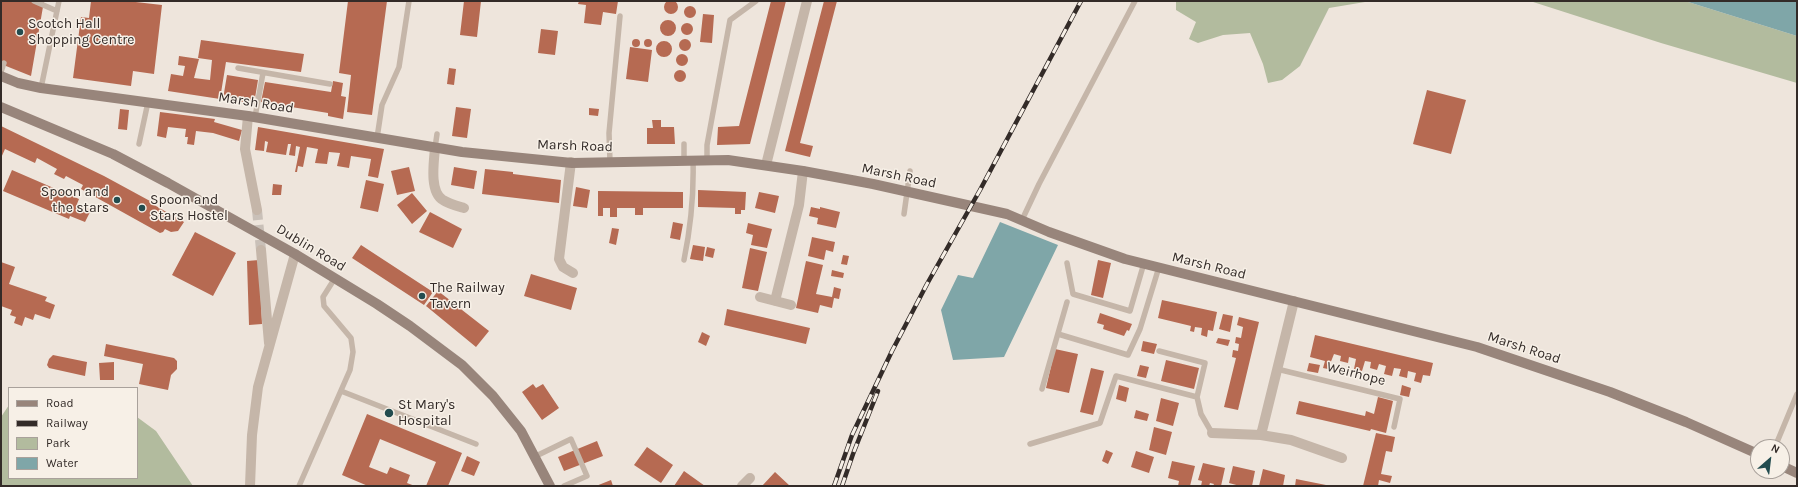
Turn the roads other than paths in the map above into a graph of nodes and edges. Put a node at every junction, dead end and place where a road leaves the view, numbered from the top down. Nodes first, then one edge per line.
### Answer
1 (34, 1) edge
2 (59, 1) edge
3 (409, 1) edge
4 (756, 1) edge
5 (807, 1) edge
6 (1136, 1) edge
7 (57, 11) junction
8 (620, 16) dead end
9 (4, 63) dead end
10 (238, 68) dead end
11 (1, 72) edge
12 (263, 72) junction
13 (1, 76) edge
14 (330, 84) dead end
15 (41, 88) junction
16 (148, 102) junction
17 (1, 107) edge
18 (252, 116) junction
19 (437, 134) dead end
20 (377, 138) junction
21 (139, 144) dead end
22 (684, 144) dead end
23 (435, 148) junction
24 (707, 160) junction
25 (688, 161) junction
26 (571, 162) junction
27 (610, 162) junction
28 (766, 165) junction
29 (803, 171) junction
30 (910, 171) dead end
31 (907, 192) junction
32 (464, 208) dead end
33 (257, 210) tunnel mouth
34 (904, 214) dead end
35 (1022, 220) junction
36 (261, 250) tunnel mouth
37 (295, 254) junction
38 (684, 260) dead end
39 (1067, 262) dead end
40 (1144, 263) junction
41 (1158, 267) junction
42 (573, 273) dead end
43 (335, 278) junction
44 (760, 297) dead end
45 (775, 301) junction
46 (1294, 301) junction
47 (1067, 302) dead end
48 (791, 305) dead end
49 (1058, 334) junction
50 (269, 350) junction
51 (1159, 351) dead end
52 (1277, 369) junction
53 (1042, 389) dead end
54 (341, 391) junction
55 (1797, 394) edge
56 (1197, 397) junction
57 (1394, 427) dead end
58 (1212, 433) joint
59 (1261, 435) junction
60 (1778, 439) edge
61 (476, 444) dead end
62 (1030, 444) dead end
63 (1750, 450) edge
64 (534, 457) junction
65 (1342, 458) dead end
66 (750, 478) dead end
67 (250, 486) edge
68 (300, 486) edge
69 (550, 486) edge
70 (564, 486) edge
71 (742, 486) edge

1 - 7 lane
2 - 7 lane
3 - 20 lane
4 - 24 lane
5 - 28 street
6 - 35 lane
7 - 15 lane
8 - 27 lane
9 - 11 lane
10 - 12 lane
12 - 14 lane
12 - 18 lane
13 - 15 main road, Marsh Road
15 - 16 main road, Marsh Road
16 - 18 main road, Marsh Road
16 - 21 lane
17 - 37 main road, Dublin Road
18 - 20 main road, Marsh Road
18 - 33 street
19 - 23 lane
20 - 23 main road, Marsh Road
22 - 25 lane
23 - 26 main road, Marsh Road
23 - 32 street
24 - 25 main road, Marsh Road
24 - 28 main road, Marsh Road
25 - 27 main road, Marsh Road
25 - 38 lane
26 - 27 main road, Marsh Road
26 - 42 street
28 - 29 main road, Marsh Road
29 - 31 main road, Marsh Road
29 - 45 street
30 - 31 lane
31 - 34 lane
31 - 35 main road, Marsh Road
35 - 40 main road, Marsh Road
36 - 50 street
37 - 43 main road, Dublin Road
37 - 50 street
39 - 40 lane
40 - 41 main road, Marsh Road
41 - 46 main road, Marsh Road
41 - 49 lane
43 - 54 lane
43 - 64 main road, Dublin Road
44 - 45 street
45 - 48 street
46 - 52 street
46 - 63 main road, Marsh Road
47 - 49 lane
49 - 53 lane
50 - 67 street
51 - 56 lane
52 - 57 lane, Weirhope
52 - 59 street
54 - 61 lane
54 - 68 lane
55 - 60 lane
56 - 58 lane
56 - 62 lane
58 - 59 street
59 - 65 street
64 - 69 main road, Dublin Road
64 - 70 lane
66 - 71 street

